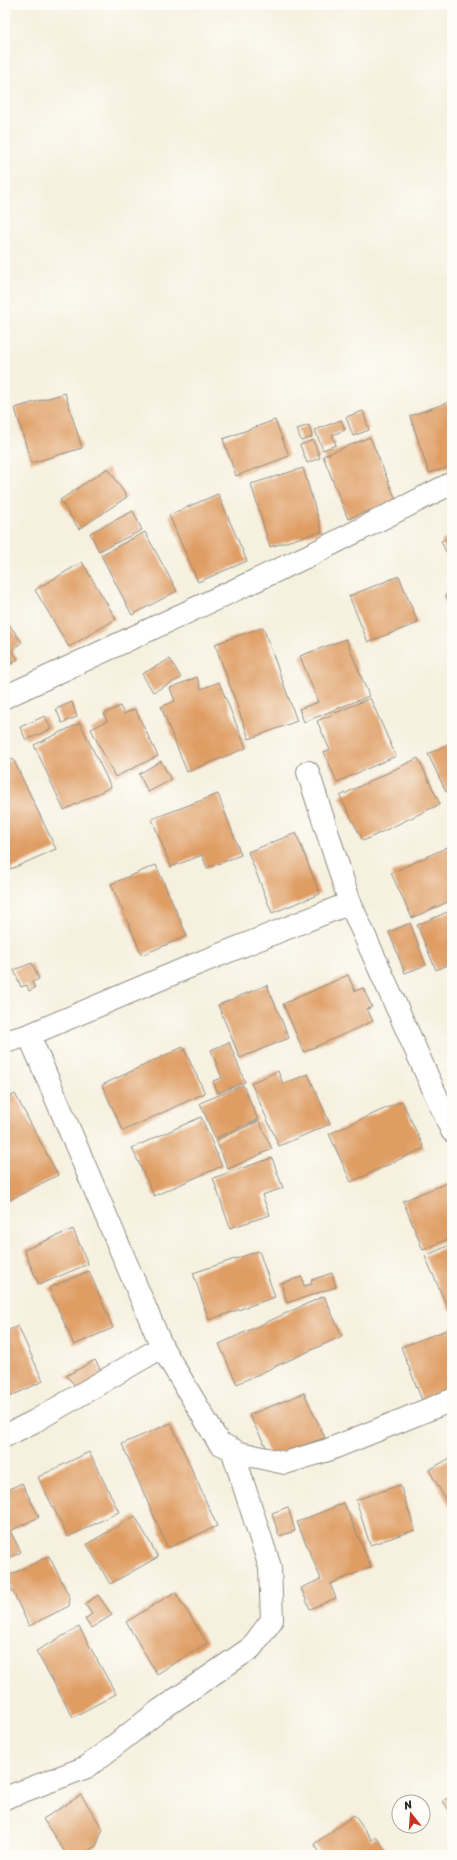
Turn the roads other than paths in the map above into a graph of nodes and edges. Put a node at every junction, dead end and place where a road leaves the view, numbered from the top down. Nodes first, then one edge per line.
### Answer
1 (452, 483) edge
2 (5, 697) edge
3 (308, 772) dead end
4 (350, 903) junction
5 (29, 1035) junction
6 (5, 1042) edge
7 (452, 1131) edge
8 (162, 1347) junction
9 (452, 1400) edge
10 (5, 1436) edge
11 (232, 1449) junction
12 (5, 1798) edge

1 - 2 street
3 - 4 street
4 - 5 street
4 - 7 street
5 - 6 street
5 - 8 street
8 - 10 street
8 - 11 street
9 - 11 street
11 - 12 street

